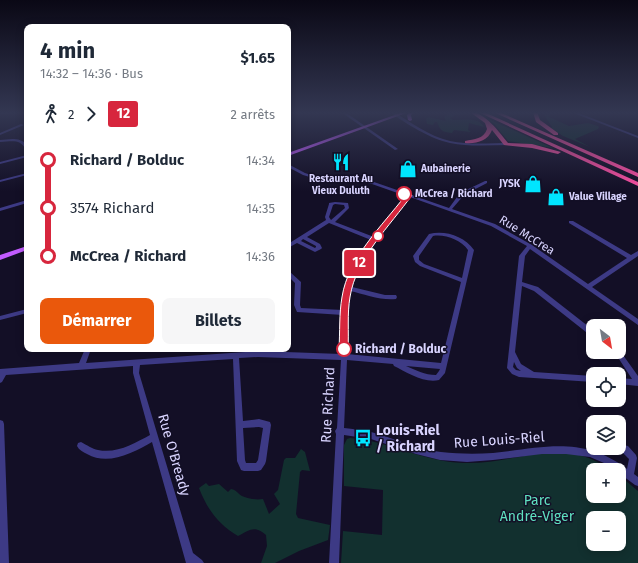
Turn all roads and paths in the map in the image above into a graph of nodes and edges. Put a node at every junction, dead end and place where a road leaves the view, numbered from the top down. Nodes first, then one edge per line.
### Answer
1 (327, 138) edge
2 (332, 138) edge
3 (381, 138) edge
4 (440, 138) edge
5 (445, 138) edge
6 (482, 138) edge
7 (503, 138) edge
8 (534, 138) edge
9 (555, 138) edge
10 (563, 138) edge
11 (0, 141) edge
12 (467, 142) junction
13 (24, 143) edge
14 (507, 143) junction
15 (396, 149) dead end
16 (291, 150) edge
17 (291, 154) edge
18 (24, 157) edge
19 (0, 163) edge
20 (291, 163) edge
21 (291, 167) edge
22 (622, 168) junction
23 (299, 171) junction
24 (24, 175) edge
25 (638, 175) edge
26 (0, 181) edge
27 (486, 182) dead end
28 (638, 184) edge
29 (409, 195) junction
30 (24, 202) edge
31 (450, 209) junction
32 (0, 210) edge
33 (331, 221) junction
34 (571, 222) dead end
35 (303, 237) junction
36 (375, 239) junction
37 (297, 241) junction
38 (291, 244) edge
39 (24, 245) edge
40 (530, 246) junction
41 (24, 249) edge
42 (0, 253) edge
43 (638, 253) edge
44 (0, 258) edge
45 (632, 258) junction
46 (638, 260) edge
47 (291, 276) edge
48 (464, 281) junction
49 (519, 283) junction
50 (588, 287) junction
51 (348, 288) junction
52 (394, 297) dead end
53 (24, 312) edge
54 (346, 313) junction
55 (0, 318) edge
56 (638, 322) edge
57 (586, 328) edge
58 (87, 352) edge
59 (236, 355) junction
60 (343, 357) junction
61 (622, 359) edge
62 (137, 362) junction
63 (394, 362) junction
64 (81, 366) junction
65 (443, 366) junction
66 (2, 372) edge
67 (586, 378) edge
68 (0, 380) edge
69 (626, 381) edge
70 (638, 382) edge
71 (0, 424) edge
72 (240, 425) junction
73 (339, 431) junction
74 (154, 437) junction
75 (81, 446) dead end
76 (626, 450) edge
77 (586, 451) edge
78 (600, 455) edge
79 (630, 475) junction
80 (638, 482) edge
81 (190, 559) edge
82 (4, 563) edge
83 (199, 563) edge
84 (334, 563) edge

1 - 16 main road
2 - 17 main road
3 - 15 street
4 - 14 street
5 - 12 street
6 - 12 highway
7 - 14 highway
8 - 28 highway
9 - 22 highway
10 - 22 highway
11 - 13 street
12 - 14 street
14 - 28 highway
18 - 19 street
20 - 23 street
21 - 23 street, Rue McCrea
22 - 25 highway
23 - 29 street, Rue McCrea
24 - 26 street
27 - 31 street
29 - 31 street, Rue McCrea
29 - 36 street, Rue Richard
30 - 32 street
31 - 40 street, Rue McCrea
33 - 33 street
33 - 35 street
33 - 36 street
34 - 45 street
35 - 37 street
35 - 37 street
36 - 51 street, Rue Richard
37 - 38 street
39 - 42 main road
40 - 49 street
40 - 50 street, Rue McCrea
41 - 44 main road
43 - 45 street
45 - 46 street
45 - 50 street
47 - 54 street
48 - 48 street
48 - 65 street
49 - 57 street
49 - 67 street
50 - 56 street, Rue McCrea
51 - 52 street
51 - 54 street, Rue Richard
53 - 55 street
54 - 60 street, Rue Richard
58 - 64 street
59 - 60 street
59 - 62 street
59 - 72 street
60 - 63 street
60 - 73 street, Rue Richard
61 - 70 street
62 - 64 street
62 - 74 street, Rue O'Bready
63 - 65 street
63 - 65 street
64 - 66 street
66 - 68 street
69 - 70 street
71 - 82 street
72 - 72 street
73 - 77 street, Rue Louis-Riel
73 - 84 street, Rue Richard
74 - 75 street
74 - 81 street, Rue O'Bready
76 - 79 street
78 - 79 street, Rue Louis-Riel
79 - 80 street, Rue Louis-Riel
81 - 83 street, Rue O'Bready

